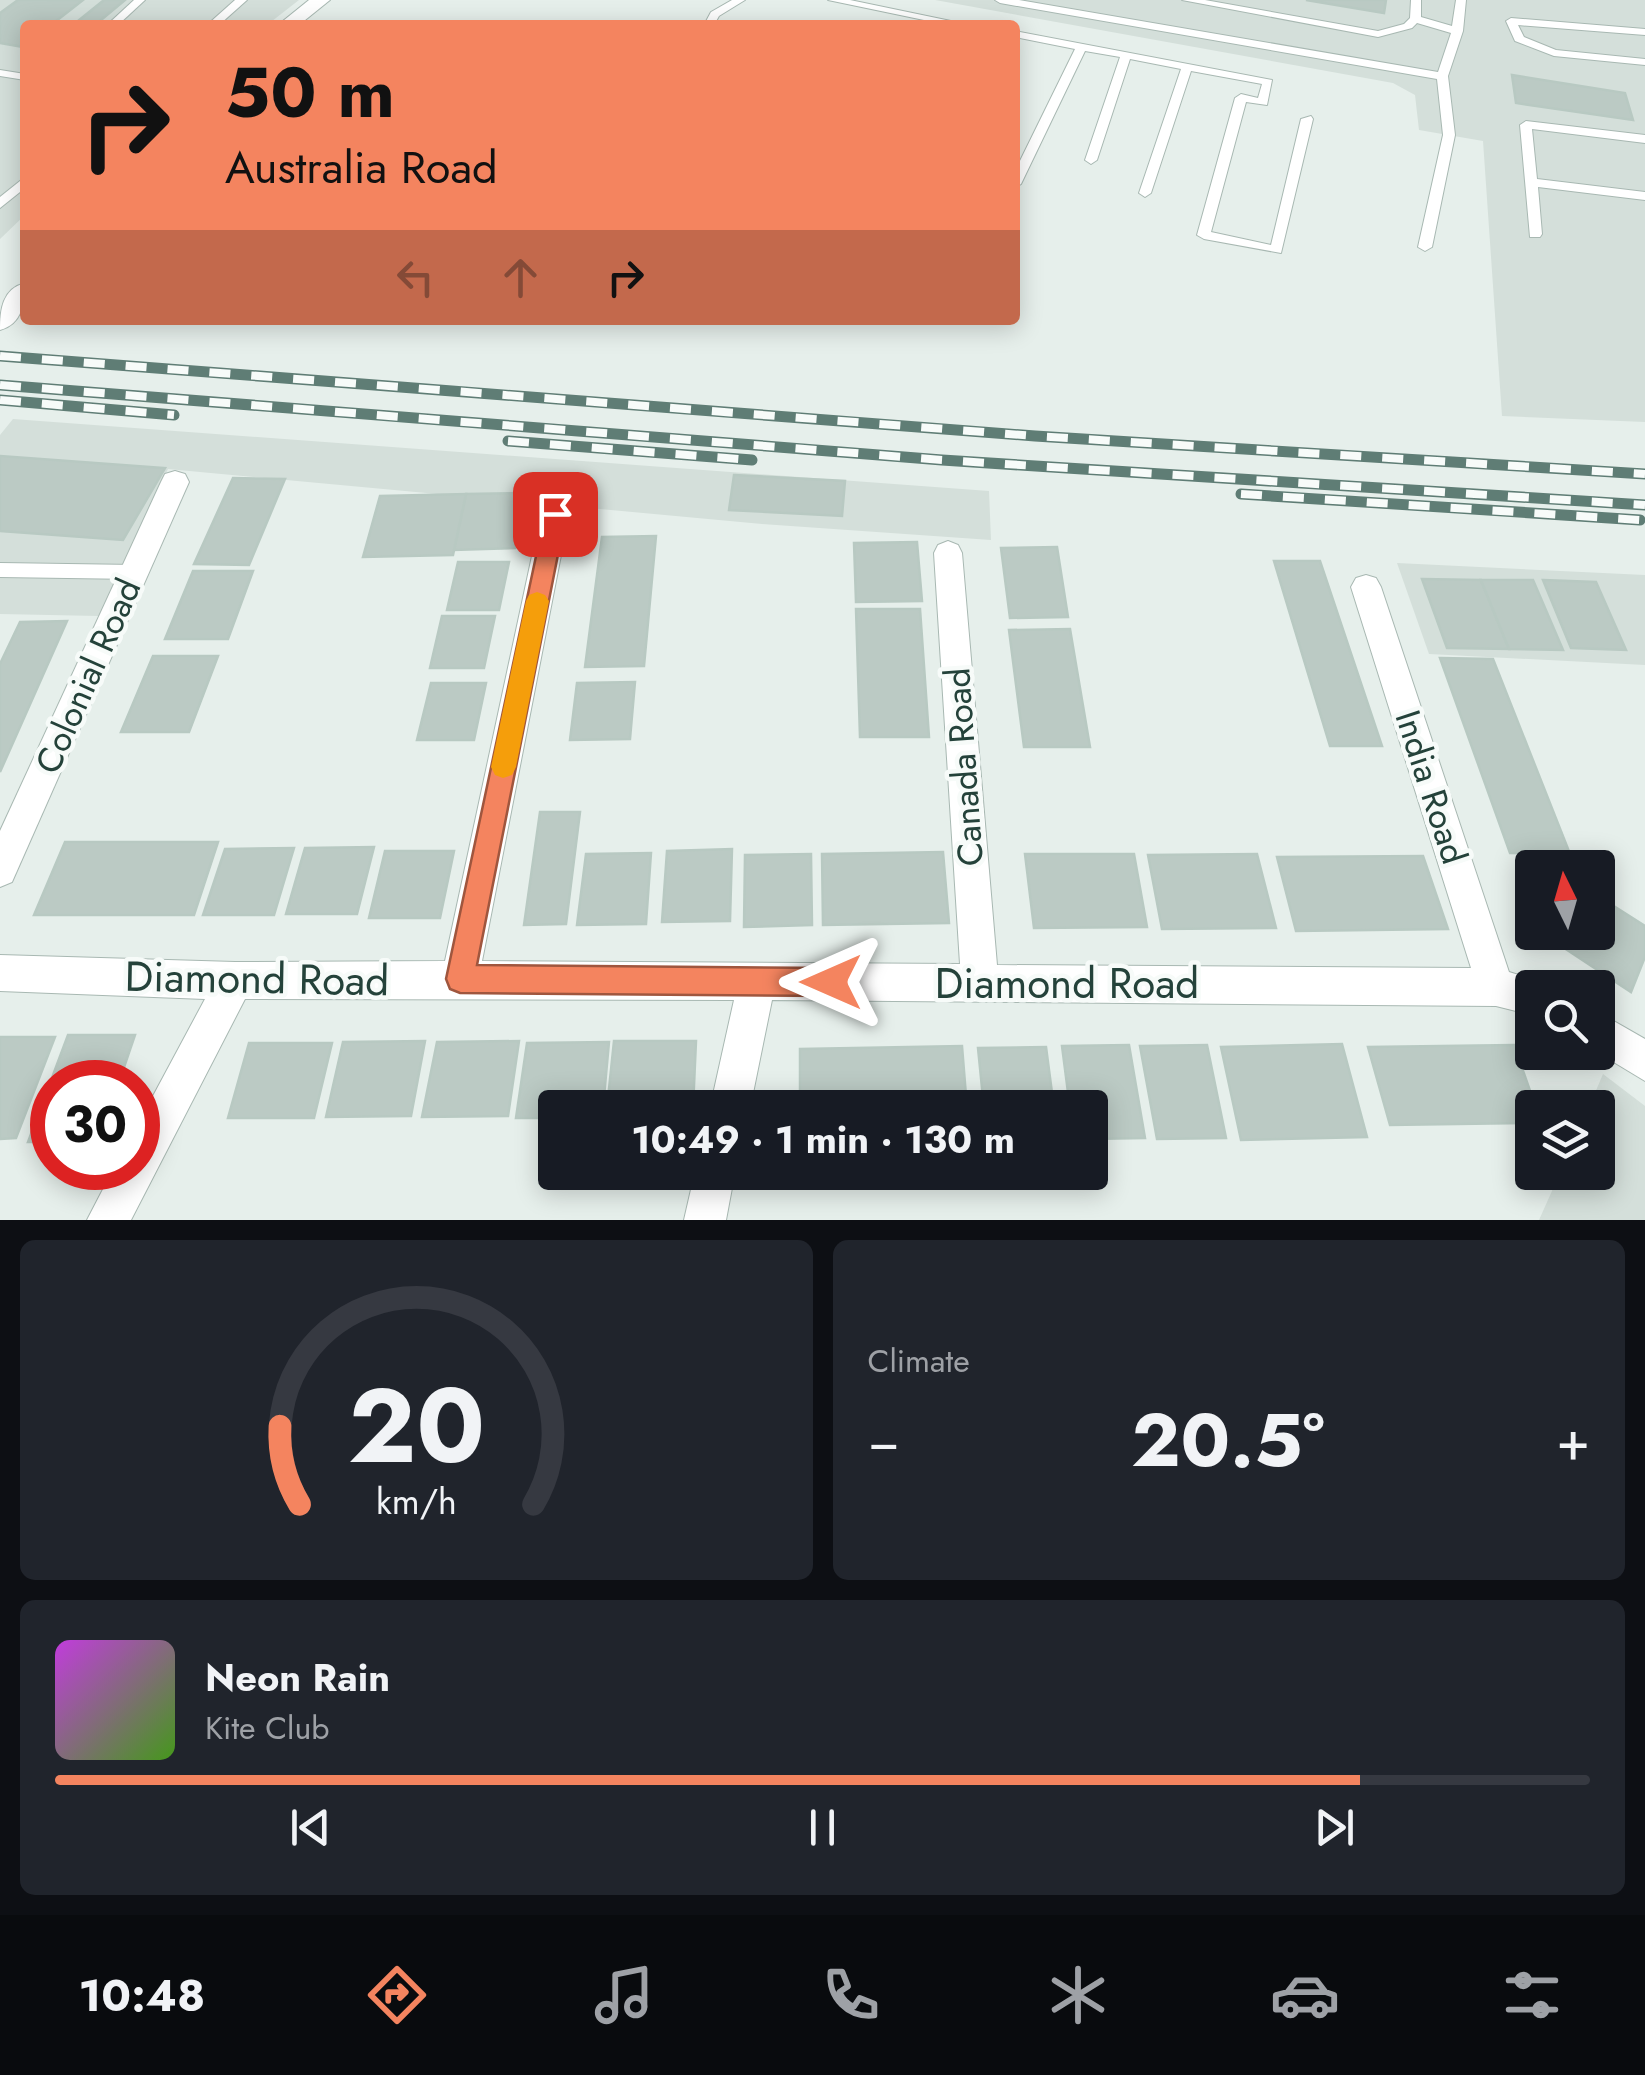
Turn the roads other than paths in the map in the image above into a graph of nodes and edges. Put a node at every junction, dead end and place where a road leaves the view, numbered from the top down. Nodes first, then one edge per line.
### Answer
1 (140, 0) edge
2 (242, 0) edge
3 (321, 0) edge
4 (740, 0) edge
5 (832, 0) edge
6 (1000, 0) edge
7 (1187, 0) edge
8 (1416, 0) edge
9 (1461, 0) edge
10 (1415, 19) junction
11 (118, 20) edge
12 (218, 20) edge
13 (293, 20) edge
14 (712, 20) edge
15 (938, 20) edge
16 (1457, 31) junction
17 (1182, 32) junction
18 (1645, 32) edge
19 (1020, 35) edge
20 (1081, 47) junction
21 (1126, 56) junction
22 (1645, 62) edge
23 (1172, 64) junction
24 (1186, 67) junction
25 (1442, 76) junction
26 (1307, 119) dead end
27 (1645, 139) edge
28 (1091, 160) dead end
29 (1020, 174) edge
30 (1531, 182) junction
31 (20, 185) edge
32 (1145, 194) dead end
33 (1645, 196) edge
34 (0, 204) edge
35 (1536, 234) dead end
36 (1425, 247) dead end
37 (20, 297) edge
38 (0, 322) edge
39 (175, 482) dead end
40 (555, 514) dead end
41 (948, 553) dead end
42 (0, 570) edge
43 (136, 572) junction
44 (1366, 586) dead end
45 (0, 870) edge
46 (0, 973) edge
47 (460, 979) junction
48 (234, 981) junction
49 (757, 982) junction
50 (980, 982) junction
51 (1496, 986) junction
52 (1515, 991) edge
53 (1615, 1042) edge
54 (1645, 1062) edge
55 (734, 1090) edge
56 (160, 1122) edge
57 (124, 1190) edge
58 (711, 1190) edge
59 (108, 1220) edge
60 (705, 1220) edge

1 - 11 lane
2 - 12 lane
3 - 13 street
4 - 14 lane
5 - 15 lane
6 - 17 lane
7 - 10 lane
8 - 10 lane
9 - 16 lane
10 - 16 lane
16 - 25 lane
17 - 23 lane
17 - 25 lane
18 - 22 lane
19 - 20 lane
20 - 21 lane
20 - 29 lane
21 - 23 lane
21 - 28 lane
23 - 24 lane
24 - 26 lane
24 - 32 lane
25 - 36 lane
27 - 30 lane
30 - 33 lane
30 - 35 lane
31 - 34 lane
37 - 38 street
39 - 43 street, Colonial Road
40 - 47 street
41 - 50 street, Canada Road
42 - 43 lane
43 - 45 street, Colonial Road
44 - 51 street, India Road
46 - 48 street, Diamond Road
47 - 48 street, Diamond Road
47 - 49 street, Diamond Road
48 - 56 street
49 - 50 street, Diamond Road
49 - 55 street
50 - 51 street, Diamond Road
51 - 52 street, Diamond Road
53 - 54 street
57 - 59 street
58 - 60 street

